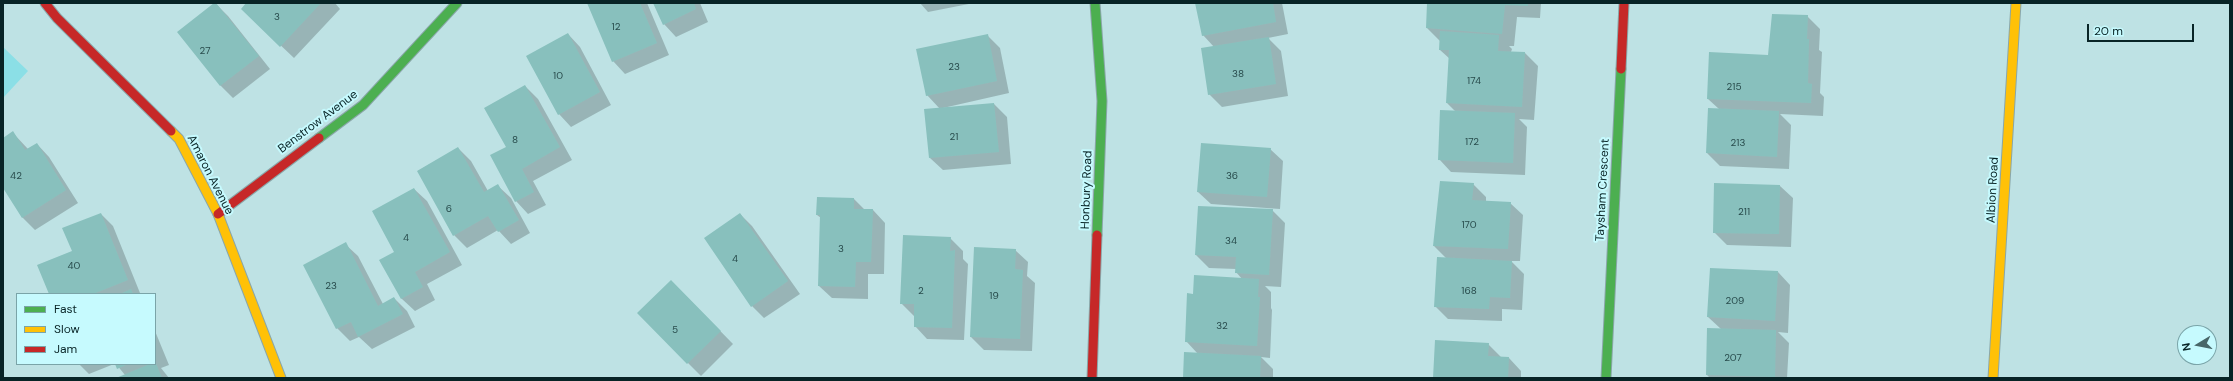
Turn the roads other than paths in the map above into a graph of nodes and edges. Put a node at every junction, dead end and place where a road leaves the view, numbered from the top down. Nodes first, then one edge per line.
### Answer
1 (44, 3) edge
2 (457, 3) edge
3 (1095, 3) edge
4 (1624, 3) edge
5 (2016, 3) edge
6 (218, 214) junction
7 (281, 378) edge
8 (1092, 378) edge
9 (1606, 378) edge
10 (1994, 378) edge

1 - 6 street, Amaron Avenue
2 - 6 street, Benstrow Avenue
3 - 8 street, Honbury Road
4 - 9 street, Taysham Crescent
5 - 10 street, Albion Road
6 - 7 street, Amaron Avenue

